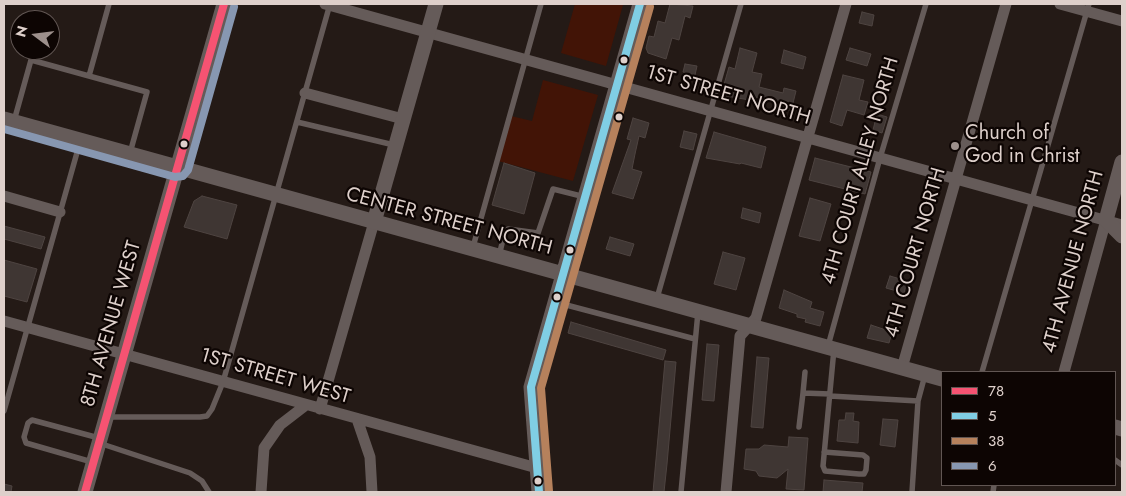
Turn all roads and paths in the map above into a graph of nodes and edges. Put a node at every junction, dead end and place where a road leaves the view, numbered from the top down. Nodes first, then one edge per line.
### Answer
1 (108, 4) edge
2 (224, 4) edge
3 (328, 4) edge
4 (436, 4) edge
5 (541, 4) edge
6 (640, 4) edge
7 (741, 4) edge
8 (846, 4) edge
9 (926, 4) edge
10 (1006, 4) edge
11 (1060, 4) edge
12 (1088, 8) edge
13 (1122, 21) edge
14 (428, 32) junction
15 (526, 59) junction
16 (89, 76) junction
17 (617, 85) junction
18 (305, 93) junction
19 (711, 111) junction
20 (403, 119) junction
21 (9, 120) edge
22 (297, 122) junction
23 (808, 138) junction
24 (80, 140) junction
25 (396, 146) junction
26 (130, 153) junction
27 (880, 158) junction
28 (1122, 162) edge
29 (178, 167) junction
30 (957, 179) junction
31 (276, 195) junction
32 (4, 196) edge
33 (585, 197) junction
34 (1032, 200) junction
35 (60, 212) junction
36 (1106, 220) junction
37 (374, 222) junction
38 (1122, 225) edge
39 (1122, 236) edge
40 (472, 249) junction
41 (499, 256) junction
42 (563, 274) junction
43 (656, 300) junction
44 (555, 302) junction
45 (698, 312) junction
46 (4, 322) edge
47 (747, 326) junction
48 (27, 328) junction
49 (695, 339) junction
50 (831, 349) junction
51 (124, 355) junction
52 (902, 368) junction
53 (982, 371) edge
54 (1064, 371) edge
55 (805, 372) dead end
56 (925, 375) junction
57 (941, 379) edge
58 (223, 382) junction
59 (803, 393) junction
60 (830, 395) junction
61 (918, 402) junction
62 (306, 405) junction
63 (320, 408) junction
64 (4, 411) edge
65 (107, 417) junction
66 (357, 420) junction
67 (800, 427) dead end
68 (100, 441) junction
69 (824, 452) junction
70 (94, 462) junction
71 (537, 468) junction
72 (85, 492) edge
73 (209, 492) edge
74 (261, 492) edge
75 (372, 492) edge
76 (539, 492) edge
77 (681, 492) edge
78 (726, 492) edge
79 (912, 492) edge

1 - 16 lane
2 - 29 street, 8TH AVENUE WEST
3 - 14 street, 1ST STREET NORTH
3 - 18 lane
4 - 14 street
5 - 15 lane
6 - 17 street
7 - 19 lane
8 - 23 street
9 - 27 lane, 4TH COURT ALLEY NORTH
10 - 30 street, 4TH COURT NORTH
11 - 12 street
12 - 13 street
12 - 34 lane
14 - 15 street, 1ST STREET NORTH
14 - 20 street
15 - 17 street, 1ST STREET NORTH
15 - 40 lane
16 - 21 lane
16 - 26 lane
17 - 19 street, 1ST STREET NORTH
17 - 33 street
18 - 20 street
18 - 22 lane
19 - 23 street, 1ST STREET NORTH
19 - 43 lane
20 - 25 street
21 - 24 street, CENTER STREET NORTH
22 - 25 lane
22 - 31 lane
23 - 27 street, 1ST STREET NORTH
23 - 47 street
24 - 26 street, CENTER STREET NORTH
24 - 35 lane
25 - 37 street
26 - 29 street, CENTER STREET NORTH
27 - 30 street, 1ST STREET NORTH
27 - 50 lane, 4TH COURT ALLEY NORTH
28 - 36 street, 4TH AVENUE NORTH
29 - 31 street, CENTER STREET NORTH
29 - 51 street, 8TH AVENUE WEST
30 - 34 street, 1ST STREET NORTH
30 - 52 street, 4TH COURT NORTH
31 - 37 street, CENTER STREET NORTH
31 - 58 lane
32 - 35 street
33 - 41 lane
33 - 42 street
34 - 36 street, 1ST STREET NORTH
34 - 53 lane
35 - 48 lane
36 - 38 street, 1ST STREET NORTH
36 - 39 street
36 - 54 street, 4TH AVENUE NORTH
37 - 40 street, CENTER STREET NORTH
37 - 63 street
40 - 41 street, CENTER STREET NORTH
41 - 42 street, CENTER STREET NORTH
42 - 43 street, CENTER STREET NORTH
42 - 44 street
43 - 45 street, CENTER STREET NORTH
44 - 49 lane
44 - 71 street
45 - 47 street, CENTER STREET NORTH
45 - 49 lane
46 - 48 street, 1ST STREET WEST
47 - 50 street, CENTER STREET NORTH
47 - 78 street
48 - 51 street, 1ST STREET WEST
48 - 64 lane
49 - 77 lane
50 - 52 street, CENTER STREET NORTH
50 - 60 lane, 4TH COURT ALLEY NORTH
51 - 58 street, 1ST STREET WEST
51 - 65 street, 8TH AVENUE WEST
52 - 56 street, CENTER STREET NORTH
55 - 59 lane
56 - 57 street, CENTER STREET NORTH
56 - 61 lane
58 - 62 street, 1ST STREET WEST
58 - 65 lane
59 - 60 lane
59 - 67 lane
60 - 61 lane
60 - 69 lane, 4TH COURT ALLEY NORTH
61 - 79 lane
62 - 63 street, 1ST STREET WEST
62 - 74 street
63 - 66 street, 1ST STREET WEST
65 - 68 street, 8TH AVENUE WEST
66 - 71 street, 1ST STREET WEST
66 - 75 street
68 - 70 street, 8TH AVENUE WEST
68 - 70 lane
68 - 73 lane
69 - 69 lane
70 - 72 street, 8TH AVENUE WEST
71 - 76 street

